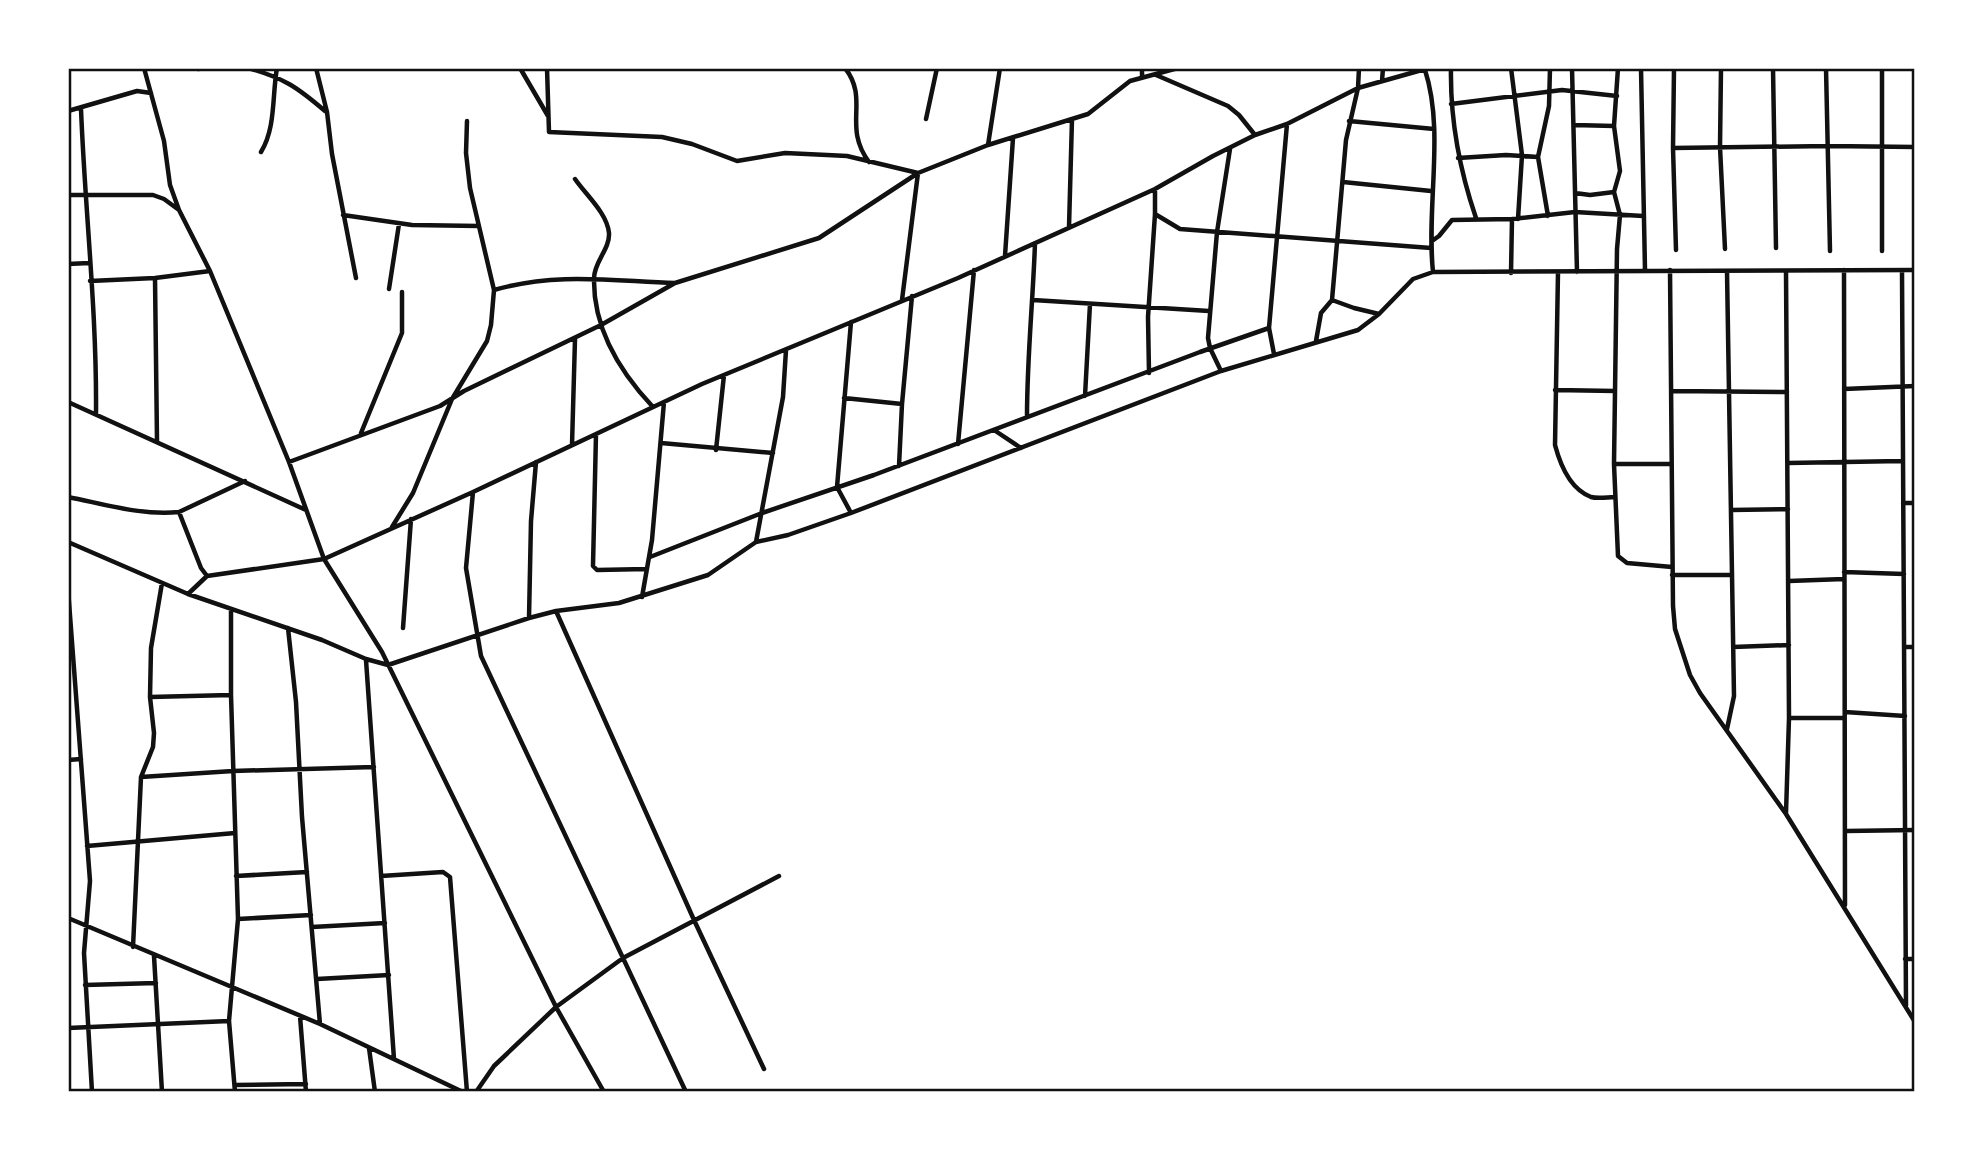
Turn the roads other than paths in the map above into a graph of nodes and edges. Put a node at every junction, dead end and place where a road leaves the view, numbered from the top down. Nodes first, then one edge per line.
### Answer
1 (144, 68) edge
2 (207, 68) edge
3 (248, 68) edge
4 (277, 68) edge
5 (316, 68) edge
6 (520, 68) edge
7 (547, 68) edge
8 (937, 68) edge
9 (1000, 68) edge
10 (1142, 68) edge
11 (1178, 68) edge
12 (1359, 68) edge
13 (1383, 68) edge
14 (1451, 68) edge
15 (1511, 68) edge
16 (1550, 68) edge
17 (1572, 68) edge
18 (1618, 68) edge
19 (1641, 68) edge
20 (1674, 68) edge
21 (1721, 68) edge
22 (1773, 68) edge
23 (1826, 68) edge
24 (1882, 68) edge
25 (198, 69) edge
26 (1427, 69) edge
27 (848, 70) edge
28 (1155, 74) junction
29 (276, 75) junction
30 (1142, 76) junction
31 (1382, 81) junction
32 (1358, 88) junction
33 (1551, 91) junction
34 (1573, 91) junction
35 (151, 93) junction
36 (1514, 96) junction
37 (1617, 96) junction
38 (1451, 104) junction
39 (81, 109) junction
40 (68, 111) edge
41 (327, 112) junction
42 (548, 116) junction
43 (926, 119) dead end
44 (1072, 119) junction
45 (467, 121) dead end
46 (1349, 121) junction
47 (1287, 124) junction
48 (1574, 125) junction
49 (1614, 127) junction
50 (1434, 129) junction
51 (1255, 135) junction
52 (1013, 138) junction
53 (988, 145) junction
54 (1828, 146) junction
55 (1915, 147) edge
56 (1230, 148) junction
57 (1673, 148) junction
58 (1720, 148) junction
59 (1775, 148) junction
60 (1883, 148) junction
61 (261, 152) dead end
62 (1522, 155) junction
63 (1538, 157) junction
64 (1458, 158) junction
65 (869, 162) junction
66 (918, 173) junction
67 (575, 178) dead end
68 (1343, 182) junction
69 (1155, 189) junction
70 (1431, 191) junction
71 (1614, 192) junction
72 (1575, 193) junction
73 (84, 194) junction
74 (68, 195) edge
75 (179, 210) junction
76 (1575, 212) junction
77 (1156, 214) junction
78 (343, 215) junction
79 (1620, 215) junction
80 (1548, 216) junction
81 (1643, 216) junction
82 (1476, 218) junction
83 (1515, 219) junction
84 (399, 224) junction
85 (478, 226) junction
86 (1069, 228) junction
87 (1217, 232) junction
88 (1276, 236) junction
89 (1336, 240) junction
90 (1432, 242) junction
91 (1035, 243) junction
92 (1431, 248) junction
93 (1776, 248) dead end
94 (1676, 250) dead end
95 (1725, 250) dead end
96 (1830, 251) dead end
97 (1882, 251) dead end
98 (1005, 256) junction
99 (89, 262) junction
100 (68, 264) edge
101 (974, 270) junction
102 (1645, 270) junction
103 (1671, 270) junction
104 (1844, 270) junction
105 (1915, 270) edge
106 (210, 271) junction
107 (1616, 271) junction
108 (1727, 271) junction
109 (1786, 271) junction
110 (1902, 271) junction
111 (1433, 272) junction
112 (1558, 272) junction
113 (1577, 272) junction
114 (1511, 273) junction
115 (155, 278) junction
116 (356, 278) dead end
117 (594, 278) junction
118 (90, 281) junction
119 (676, 284) junction
120 (389, 289) dead end
121 (494, 290) junction
122 (402, 292) dead end
123 (912, 296) junction
124 (902, 300) junction
125 (1033, 300) junction
126 (1332, 300) junction
127 (1090, 304) junction
128 (1149, 308) junction
129 (1209, 311) junction
130 (1379, 314) junction
131 (851, 322) junction
132 (601, 325) junction
133 (1269, 328) junction
134 (575, 338) junction
135 (1317, 341) junction
136 (1210, 348) junction
137 (786, 350) junction
138 (1274, 354) junction
139 (1222, 371) junction
140 (1149, 373) junction
141 (724, 375) junction
142 (1903, 386) junction
143 (1915, 386) edge
144 (1555, 390) junction
145 (1730, 390) junction
146 (1844, 390) junction
147 (1615, 391) junction
148 (1671, 391) junction
149 (1787, 392) junction
150 (1086, 396) junction
151 (844, 398) junction
152 (452, 399) junction
153 (68, 402) edge
154 (664, 402) junction
155 (902, 404) junction
156 (653, 407) junction
157 (96, 414) junction
158 (1027, 416) junction
159 (993, 429) junction
160 (361, 434) junction
161 (596, 434) junction
162 (157, 441) junction
163 (661, 443) junction
164 (958, 444) junction
165 (572, 445) junction
166 (1021, 448) junction
167 (716, 450) junction
168 (773, 453) junction
169 (1843, 461) junction
170 (1902, 461) junction
171 (289, 462) junction
172 (536, 462) junction
173 (1788, 463) junction
174 (1614, 464) junction
175 (1671, 464) junction
176 (899, 466) junction
177 (245, 481) junction
178 (837, 487) junction
179 (472, 492) junction
180 (68, 497) edge
181 (1615, 497) junction
182 (1903, 503) junction
183 (1915, 503) edge
184 (1788, 509) junction
185 (1731, 510) junction
186 (307, 511) junction
187 (179, 512) junction
188 (762, 513) junction
189 (851, 513) junction
190 (411, 519) junction
191 (392, 528) junction
192 (68, 542) edge
193 (756, 542) junction
194 (650, 557) junction
195 (324, 559) junction
196 (1672, 567) junction
197 (647, 569) junction
198 (1844, 572) junction
199 (1904, 574) junction
200 (1672, 575) junction
201 (1732, 575) junction
202 (207, 576) junction
203 (1844, 579) junction
204 (1788, 581) junction
205 (162, 583) junction
206 (68, 589) edge
207 (188, 594) junction
208 (642, 597) junction
209 (231, 609) junction
210 (556, 611) junction
211 (528, 618) junction
212 (288, 628) junction
213 (403, 628) dead end
214 (476, 636) junction
215 (1789, 645) junction
216 (1915, 646) edge
217 (1733, 647) junction
218 (1905, 647) junction
219 (366, 659) junction
220 (388, 665) junction
221 (231, 695) junction
222 (150, 697) junction
223 (1845, 715) junction
224 (1905, 716) junction
225 (1789, 718) junction
226 (1727, 730) junction
227 (81, 759) junction
228 (68, 760) edge
229 (373, 766) junction
230 (301, 768) junction
231 (233, 771) junction
232 (141, 777) junction
233 (1786, 814) junction
234 (1906, 830) junction
235 (1915, 830) edge
236 (1846, 831) junction
237 (235, 833) junction
238 (139, 842) junction
239 (87, 846) junction
240 (307, 872) junction
241 (236, 876) junction
242 (381, 876) junction
243 (779, 876) dead end
244 (1845, 906) junction
245 (311, 915) junction
246 (68, 918) edge
247 (237, 919) junction
248 (694, 920) junction
249 (384, 923) junction
250 (87, 926) junction
251 (312, 927) junction
252 (133, 947) junction
253 (154, 956) junction
254 (623, 958) junction
255 (1905, 959) junction
256 (1915, 959) edge
257 (389, 975) junction
258 (317, 979) junction
259 (156, 983) junction
260 (85, 985) junction
261 (231, 988) junction
262 (556, 1007) junction
263 (1906, 1007) junction
264 (300, 1016) junction
265 (229, 1021) junction
266 (1915, 1021) edge
267 (158, 1023) junction
268 (320, 1024) junction
269 (88, 1026) junction
270 (68, 1028) edge
271 (369, 1047) junction
272 (394, 1060) junction
273 (764, 1069) dead end
274 (306, 1084) junction
275 (235, 1089) edge
276 (92, 1092) edge
277 (162, 1092) edge
278 (306, 1092) edge
279 (375, 1092) edge
280 (466, 1092) edge
281 (476, 1092) edge
282 (604, 1092) edge
283 (686, 1092) edge

1 - 35 street
2 - 25 street
3 - 29 street
4 - 29 street
5 - 41 street
6 - 42 street
7 - 42 street
8 - 43 street
9 - 53 street
10 - 30 street
11 - 28 street
12 - 32 street
13 - 31 street
14 - 38 street
15 - 36 street
16 - 33 street
17 - 34 street
18 - 37 street
19 - 81 street
20 - 57 street
21 - 58 street
22 - 59 street
23 - 54 street
24 - 60 street
26 - 31 street
26 - 50 street
27 - 65 street
28 - 30 street
28 - 51 street
29 - 41 street
29 - 61 street
30 - 44 street
31 - 32 street
32 - 46 street
32 - 47 street
33 - 34 street
33 - 36 street
33 - 63 street
34 - 37 street
34 - 48 street
35 - 39 street
35 - 75 street
36 - 38 street
36 - 62 street
37 - 49 street
38 - 64 street
39 - 40 street
39 - 73 street
41 - 78 street
42 - 65 street
44 - 52 street
44 - 86 street
45 - 85 street
46 - 50 street
46 - 68 street
47 - 51 street
47 - 88 street
48 - 49 street
48 - 72 street
49 - 71 street
50 - 70 street
51 - 56 street
52 - 53 street
52 - 98 street
53 - 66 street
54 - 59 street
54 - 60 street
54 - 96 street
55 - 60 street
56 - 69 street
56 - 87 street
57 - 58 street
57 - 94 street
58 - 59 street
58 - 95 street
59 - 93 street
60 - 97 street
62 - 63 street
62 - 64 street
62 - 83 street
63 - 80 street
64 - 82 street
65 - 66 street
66 - 119 street
66 - 124 street
67 - 117 street
68 - 70 street
68 - 89 street
69 - 77 street
69 - 86 street
70 - 90 street
71 - 72 street
71 - 79 street
72 - 76 street
73 - 74 street
73 - 75 street
73 - 99 street
75 - 106 street
76 - 79 street
76 - 80 street
76 - 113 street
77 - 87 street
77 - 128 street
78 - 84 street
78 - 116 street
79 - 81 street
79 - 107 street
80 - 83 street
81 - 102 street
82 - 83 street
82 - 90 street
83 - 114 street
84 - 85 street
84 - 120 street
85 - 121 street
86 - 91 street
87 - 88 street
87 - 129 street
88 - 89 street
88 - 133 street
89 - 92 street
89 - 126 street
90 - 92 street
91 - 98 street
91 - 125 street
92 - 111 street
98 - 101 street
99 - 100 street
99 - 118 street
101 - 123 street
101 - 164 street
102 - 103 street
102 - 107 street
103 - 108 street
103 - 148 street
104 - 109 street
104 - 110 street
104 - 146 street
105 - 110 street
106 - 115 street
106 - 171 street
107 - 113 street
107 - 147 street
108 - 109 street
108 - 145 street
109 - 149 street
110 - 142 street
111 - 114 street
111 - 130 street
112 - 113 street
112 - 114 street
112 - 144 street
115 - 118 street
115 - 162 street
117 - 119 street
117 - 121 street
117 - 132 street
118 - 157 street
119 - 132 street
121 - 152 street
122 - 160 street
123 - 124 street
123 - 155 street
124 - 131 street
125 - 127 street
125 - 158 street
126 - 130 street
126 - 135 street
127 - 128 street
127 - 150 street
128 - 129 street
128 - 140 street
129 - 136 street
130 - 135 street
131 - 137 street
131 - 151 street
132 - 134 street
132 - 156 street
133 - 136 street
133 - 138 street
134 - 152 street
134 - 165 street
135 - 138 street
136 - 139 street
136 - 140 street
137 - 141 street
137 - 168 street
138 - 139 street
139 - 166 street
140 - 150 street
141 - 154 street
141 - 167 street
142 - 143 street
142 - 146 street
142 - 170 street
144 - 147 street
144 - 181 street
145 - 148 street
145 - 149 street
145 - 185 street
146 - 169 street
147 - 174 street
148 - 175 street
149 - 173 street
150 - 158 street
151 - 155 street
151 - 178 street
152 - 160 street
152 - 191 street
153 - 157 street
154 - 156 street
154 - 163 street
155 - 176 street
156 - 161 street
157 - 162 street
158 - 159 street
159 - 164 street
159 - 166 street
160 - 171 street
161 - 165 street
161 - 197 street
162 - 177 street
163 - 167 street
163 - 194 street
164 - 176 street
165 - 172 street
166 - 189 street
167 - 168 street
168 - 188 street
169 - 170 street
169 - 173 street
169 - 198 street
170 - 182 street
171 - 186 street
172 - 179 street
172 - 211 street
173 - 184 street
174 - 175 street
174 - 181 street
175 - 196 street
176 - 178 street
177 - 186 street
177 - 187 street
178 - 188 street
178 - 189 street
179 - 190 street
179 - 214 street
180 - 187 street
181 - 196 street
182 - 183 street
182 - 199 street
184 - 185 street
184 - 204 street
185 - 201 street
186 - 195 street
187 - 202 street
188 - 193 street
188 - 194 street
189 - 193 street
190 - 191 street
190 - 213 street
191 - 195 street
192 - 205 street
193 - 208 street
194 - 197 street
195 - 202 street
195 - 220 street
196 - 200 street
197 - 208 street
198 - 199 street
198 - 203 street
199 - 218 street
200 - 201 street
200 - 226 street
201 - 217 street
202 - 207 street
203 - 204 street
203 - 223 street
204 - 215 street
205 - 207 street
205 - 222 street
206 - 227 street
207 - 209 street
208 - 210 street
209 - 212 street
209 - 221 street
210 - 211 street
210 - 248 street
211 - 214 street
212 - 219 street
212 - 230 street
214 - 220 street
214 - 254 street
215 - 217 street
215 - 225 street
216 - 218 street
217 - 226 street
218 - 224 street
219 - 220 street
219 - 229 street
220 - 262 street
221 - 222 street
221 - 231 street
222 - 232 street
223 - 224 street
223 - 225 street
223 - 236 street
224 - 234 street
225 - 233 street
226 - 233 street
227 - 228 street
227 - 239 street
229 - 230 street
229 - 242 street
230 - 231 street
230 - 240 street
231 - 232 street
231 - 237 street
232 - 238 street
233 - 244 street
234 - 235 street
234 - 236 street
234 - 255 street
236 - 244 street
237 - 238 street
237 - 241 street
238 - 239 street
238 - 252 street
239 - 250 street
240 - 241 street
240 - 245 street
241 - 247 street
242 - 249 street
242 - 280 street
243 - 248 street
244 - 263 street
245 - 247 street
245 - 251 street
246 - 250 street
247 - 261 street
248 - 254 street
248 - 273 street
249 - 251 street
249 - 257 street
250 - 252 street
250 - 260 street
251 - 258 street
252 - 253 street
253 - 259 street
253 - 261 street
254 - 262 street
254 - 283 street
255 - 256 street
255 - 263 street
257 - 258 street
257 - 272 street
258 - 268 street
259 - 260 street
259 - 267 street
260 - 269 street
261 - 264 street
261 - 265 street
262 - 281 street
262 - 282 street
263 - 266 street
264 - 268 street
264 - 274 street
265 - 267 street
265 - 275 street
267 - 269 street
267 - 277 street
268 - 271 street
269 - 270 street
269 - 276 street
271 - 272 street
271 - 279 street
272 - 280 street
274 - 275 street
274 - 278 street

